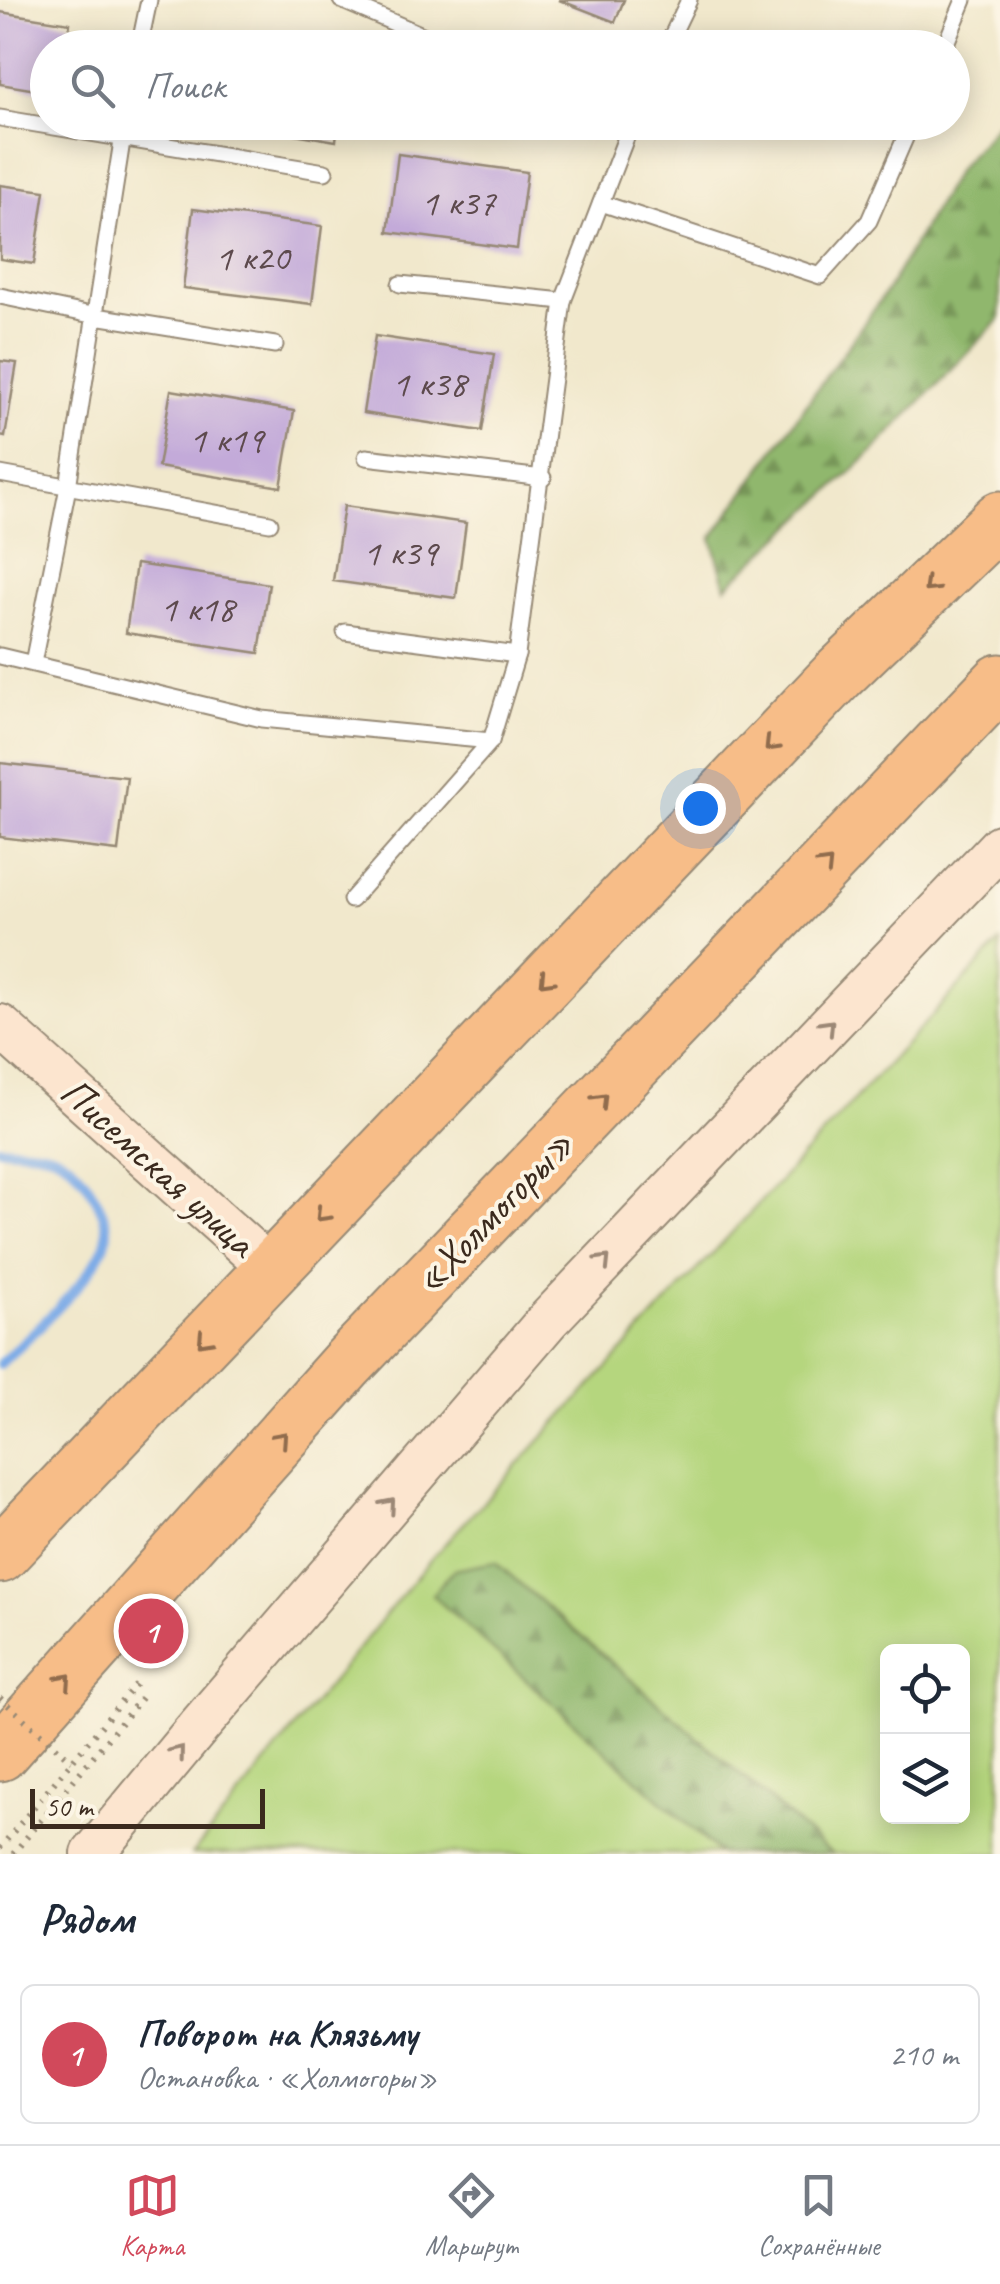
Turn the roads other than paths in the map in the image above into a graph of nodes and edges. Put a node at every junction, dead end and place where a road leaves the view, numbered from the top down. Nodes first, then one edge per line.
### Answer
1 (148, 0) edge
2 (341, 0) edge
3 (688, 0) edge
4 (964, 0) edge
5 (142, 30) edge
6 (410, 30) edge
7 (674, 30) edge
8 (952, 30) edge
9 (0, 118) edge
10 (30, 121) edge
11 (122, 140) edge
12 (167, 140) edge
13 (624, 140) edge
14 (904, 140) edge
15 (325, 172) dead end
16 (601, 203) junction
17 (400, 284) dead end
18 (0, 296) edge
19 (563, 301) junction
20 (96, 316) junction
21 (275, 345) dead end
22 (366, 457) dead end
23 (0, 474) edge
24 (543, 478) junction
25 (68, 486) junction
26 (1000, 518) edge
27 (270, 523) dead end
28 (345, 632) dead end
29 (517, 655) junction
30 (0, 656) edge
31 (32, 662) junction
32 (1000, 682) edge
33 (491, 742) junction
34 (1000, 846) edge
35 (351, 900) dead end
36 (0, 1026) edge
37 (271, 1269) junction
38 (0, 1556) edge
39 (0, 1753) edge
40 (94, 1854) edge

1 - 5 lane
2 - 6 lane
3 - 7 lane
4 - 8 lane
9 - 10 lane
11 - 20 lane
12 - 15 lane
13 - 16 lane
14 - 16 lane
16 - 19 lane
17 - 19 lane
18 - 20 lane
19 - 24 lane
20 - 21 lane
20 - 25 lane
22 - 24 lane
23 - 25 lane
24 - 29 lane
25 - 27 lane
25 - 31 lane
26 -> 37 highway
28 - 29 lane
29 - 33 lane
30 - 31 lane
31 - 33 lane
39 -> 32 highway, «Холмогоры»
33 - 35 lane
40 -> 34 main road
36 - 37 main road, Писемская улица
37 -> 38 highway

